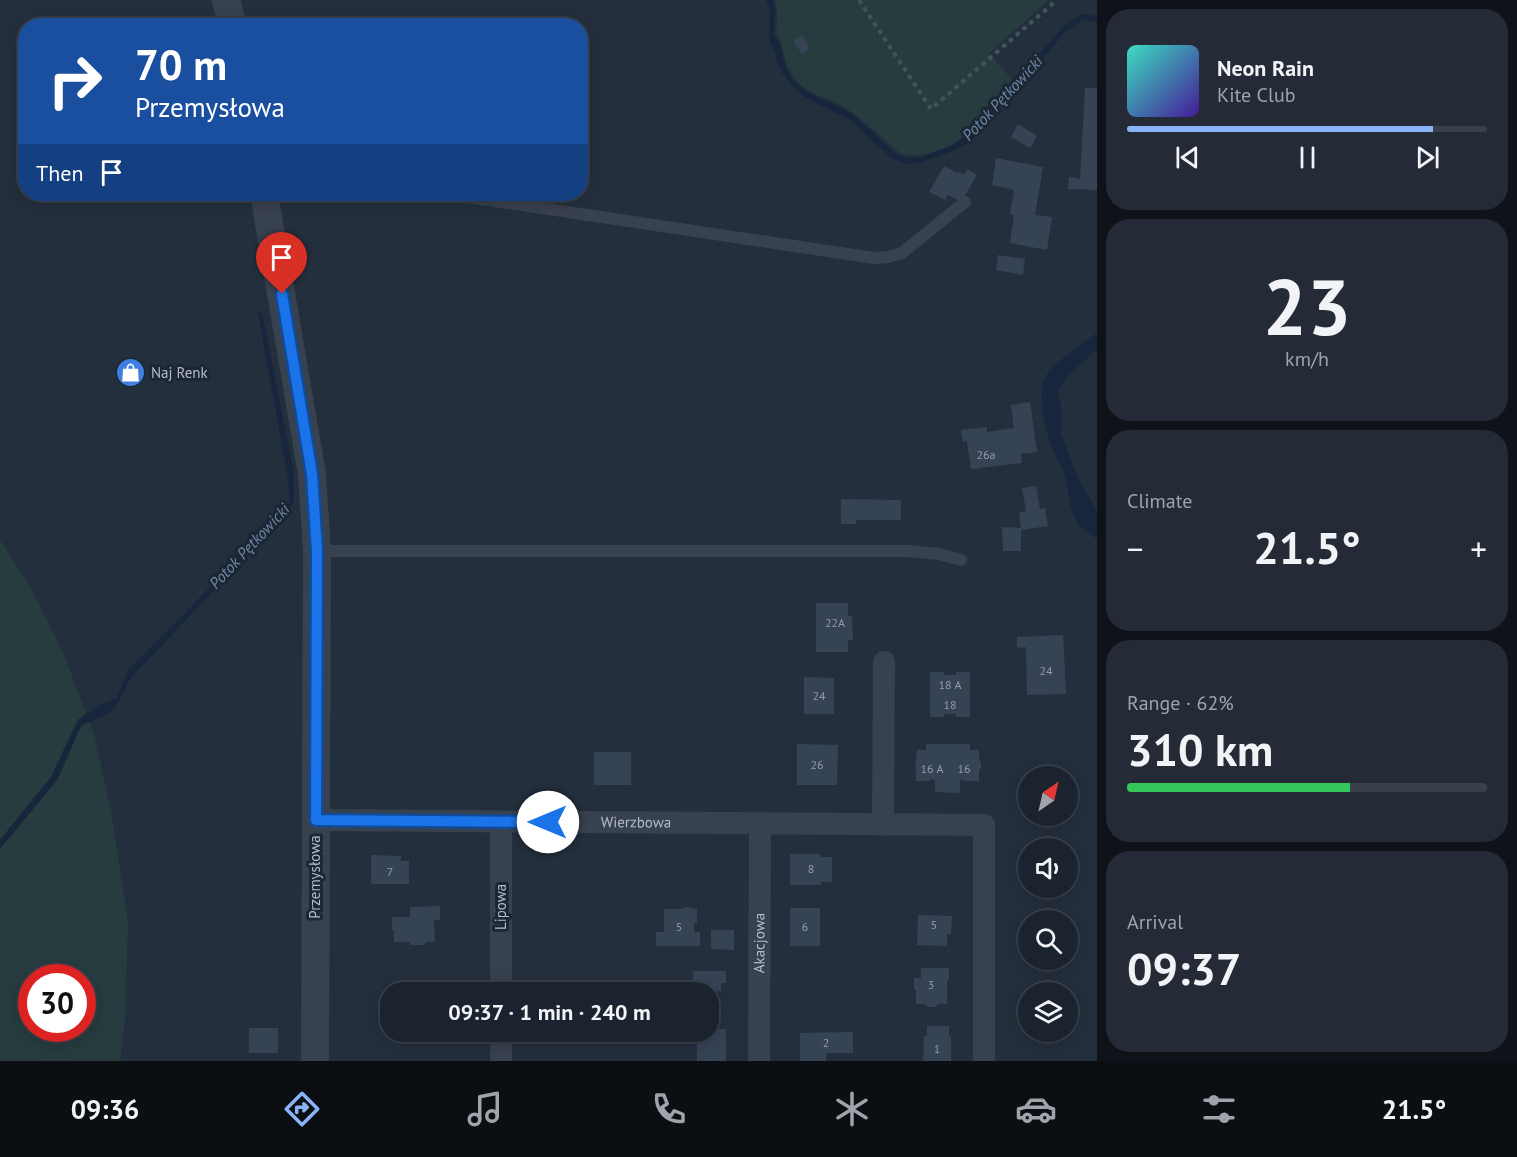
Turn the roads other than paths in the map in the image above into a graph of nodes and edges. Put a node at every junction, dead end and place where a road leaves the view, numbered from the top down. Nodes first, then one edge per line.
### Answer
1 (226, 0) edge
2 (231, 18) edge
3 (265, 201) edge
4 (495, 201) edge
5 (965, 202) dead end
6 (317, 551) junction
7 (961, 560) dead end
8 (884, 662) dead end
9 (316, 820) junction
10 (501, 822) junction
11 (760, 824) junction
12 (883, 825) junction
13 (501, 982) edge
14 (501, 1042) edge
15 (315, 1061) edge
16 (501, 1061) edge
17 (759, 1061) edge
18 (984, 1061) edge

1 - 2 street
3 - 6 street, Przemysłowa
4 - 5 lane
6 - 7 lane
6 - 9 street, Przemysłowa
8 - 12 street
9 - 10 street, Wierzbowa
9 - 15 street, Przemysłowa
10 - 11 street, Wierzbowa
10 - 13 street, Lipowa
11 - 12 street, Wierzbowa
11 - 17 street, Akacjowa
12 - 18 street, Wierzbowa
14 - 16 street

